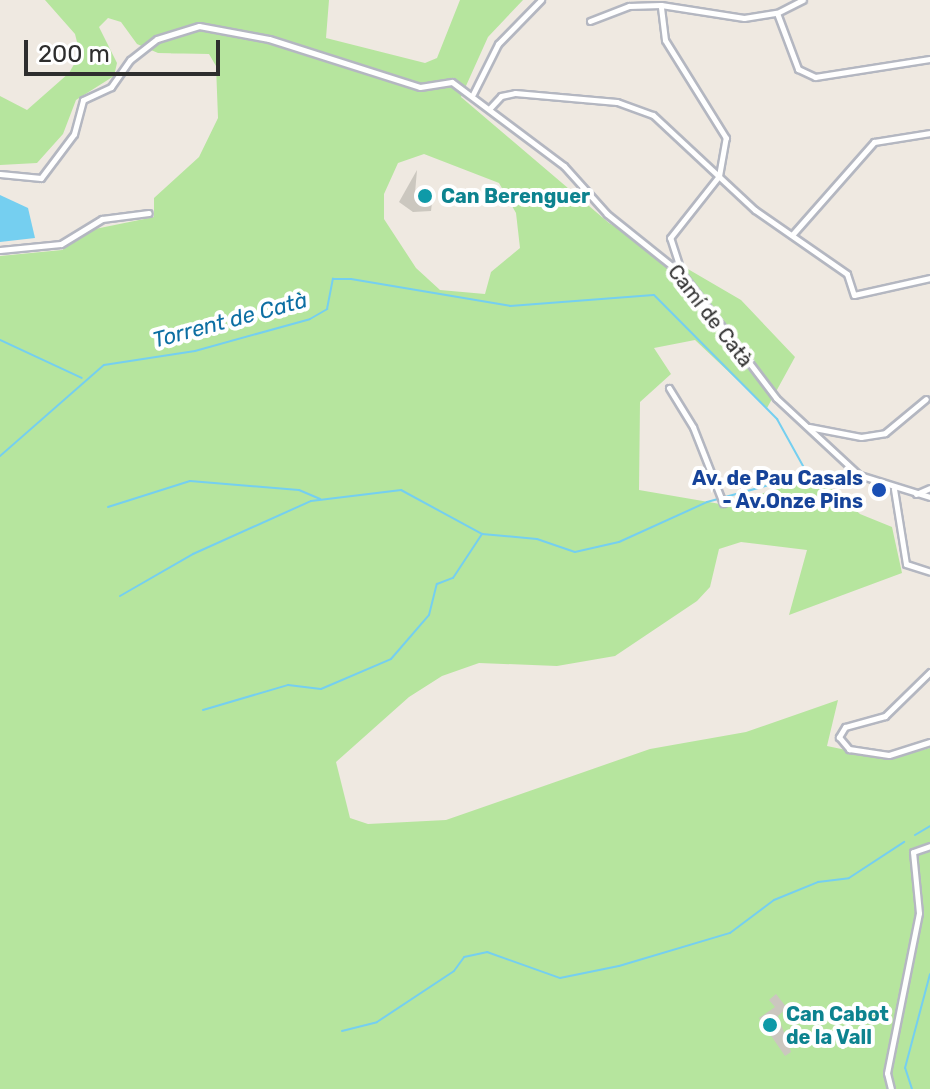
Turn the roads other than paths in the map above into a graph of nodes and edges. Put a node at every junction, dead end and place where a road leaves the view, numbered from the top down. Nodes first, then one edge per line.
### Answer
1 (541, 0) edge
2 (699, 0) edge
3 (803, 0) edge
4 (661, 5) junction
5 (696, 7) junction
6 (777, 13) junction
7 (590, 21) dead end
8 (930, 59) edge
9 (473, 94) junction
10 (490, 108) junction
11 (930, 133) edge
12 (0, 174) edge
13 (719, 176) junction
14 (149, 213) dead end
15 (792, 235) junction
16 (0, 250) edge
17 (682, 274) junction
18 (930, 278) edge
19 (669, 388) dead end
20 (926, 399) dead end
21 (809, 427) junction
22 (930, 488) edge
23 (894, 489) junction
24 (916, 494) junction
25 (930, 497) edge
26 (723, 503) dead end
27 (930, 572) edge
28 (930, 672) edge
29 (930, 742) edge
30 (930, 846) edge
31 (891, 1089) edge

1 - 9 street
2 - 5 street
3 - 6 street
4 - 5 street
4 - 7 street
4 - 13 street
5 - 6 street
6 - 8 street
9 - 10 street, Camí de Catà
9 - 12 street, Camí de Catà
10 - 13 street
10 - 17 street, Camí de Catà
11 - 15 street
13 - 15 street
13 - 17 street
14 - 16 street
15 - 18 street
17 - 21 street, Camí de Catà
19 - 26 street
20 - 21 street
21 - 23 street, Camí de Catà
22 - 24 street
23 - 24 street
23 - 27 street
24 - 25 street
28 - 29 street
30 - 31 street

